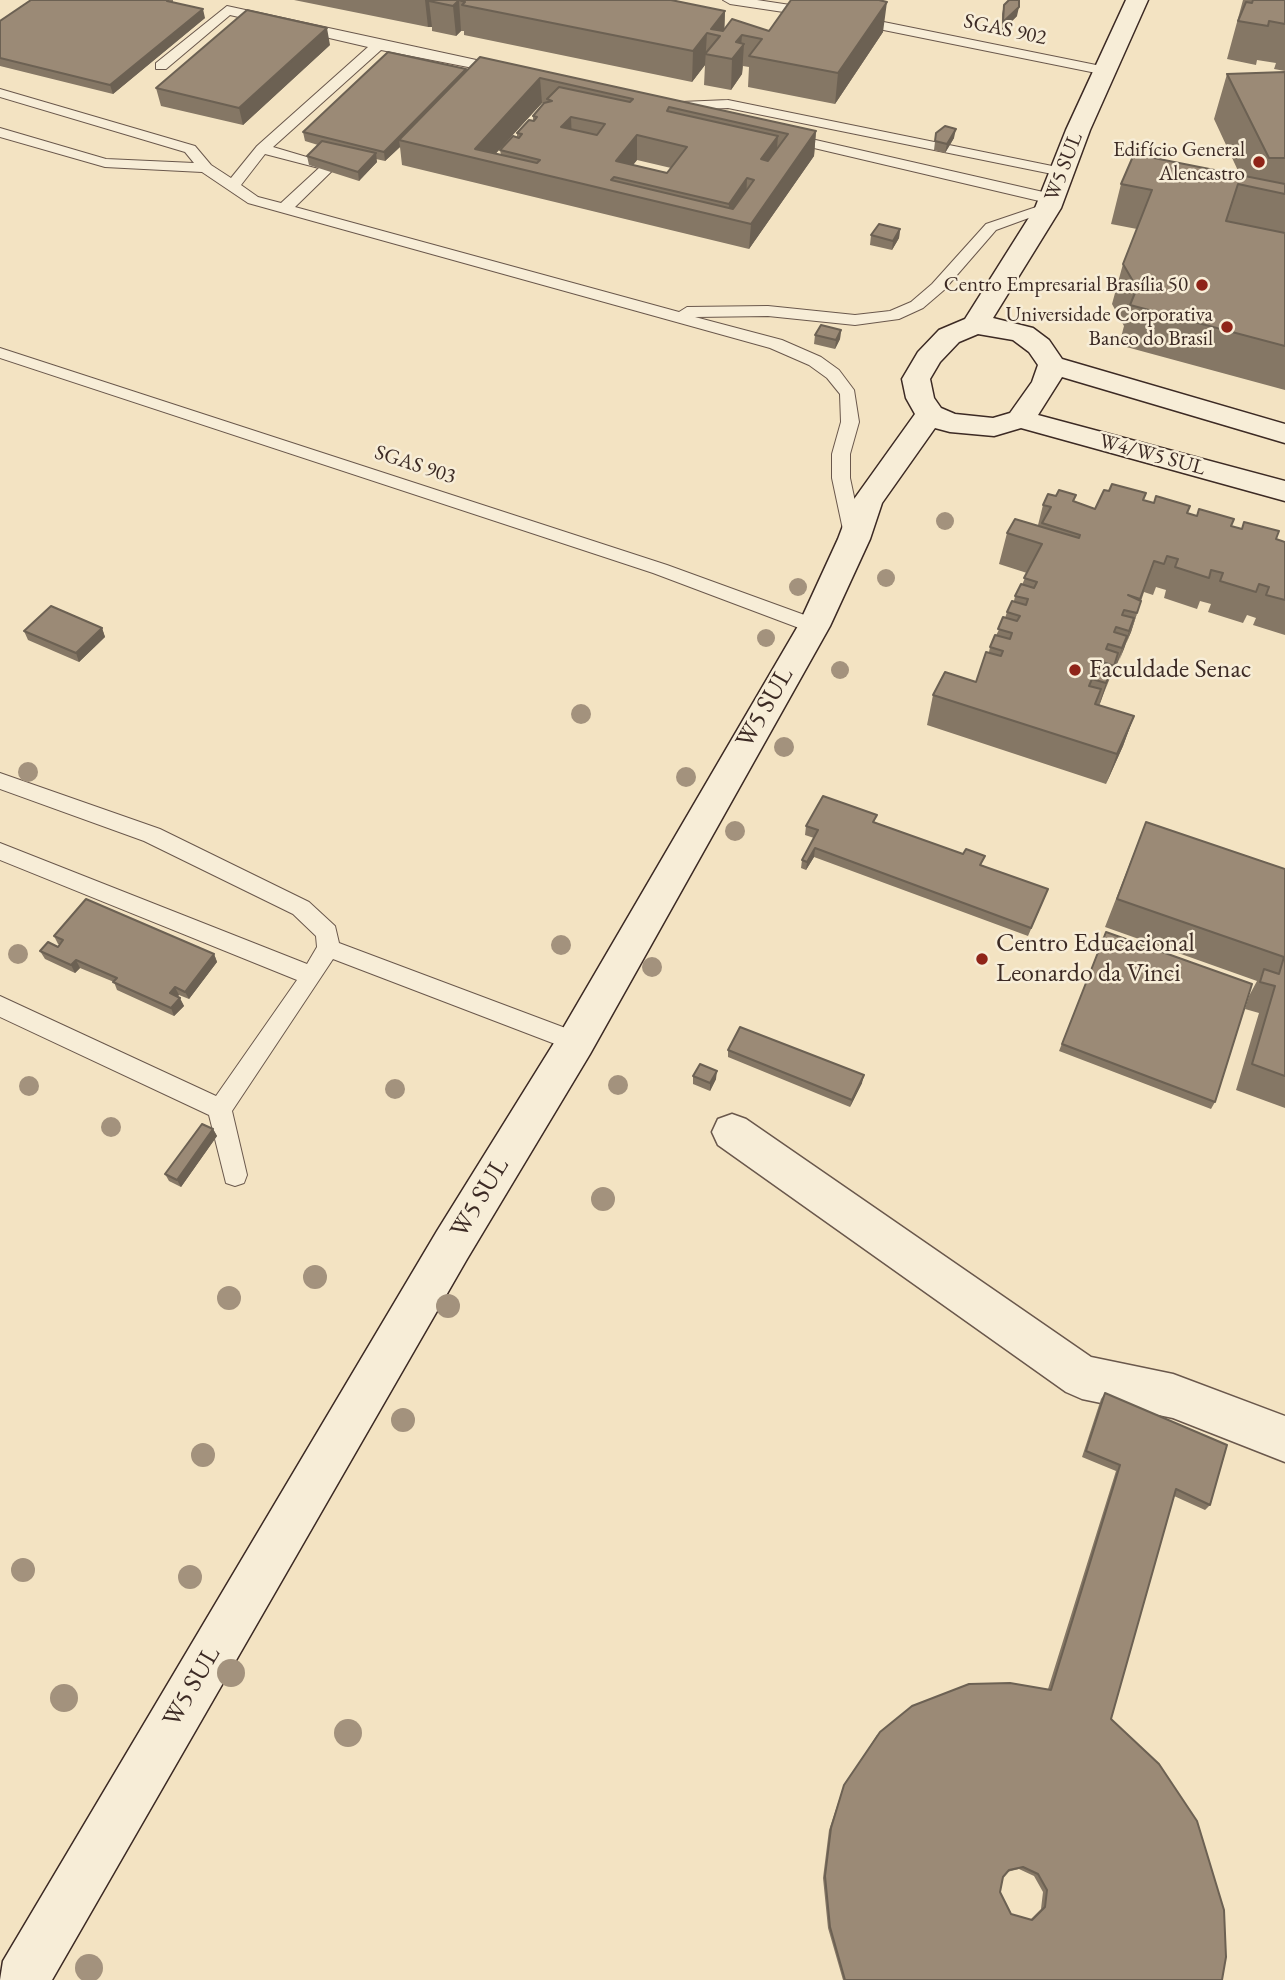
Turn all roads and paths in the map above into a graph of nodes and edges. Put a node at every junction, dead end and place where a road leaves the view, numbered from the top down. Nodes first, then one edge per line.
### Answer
1 (730, 0) edge
2 (1137, 0) edge
3 (379, 45) junction
4 (161, 66) dead end
5 (1106, 71) junction
6 (525, 74) edge
7 (0, 93) edge
8 (675, 105) joint
9 (715, 120) edge
10 (0, 132) edge
11 (769, 133) edge
12 (262, 149) junction
13 (206, 168) junction
14 (1062, 172) junction
15 (232, 187) junction
16 (1050, 204) junction
17 (288, 209) junction
18 (793, 313) junction
19 (975, 325) junction
20 (776, 344) junction
21 (0, 353) edge
22 (1052, 366) junction
23 (930, 414) junction
24 (1020, 419) junction
25 (1285, 434) edge
26 (1285, 491) edge
27 (854, 539) junction
28 (814, 626) junction
29 (0, 781) edge
30 (0, 851) edge
31 (328, 947) junction
32 (312, 976) junction
33 (0, 1006) edge
34 (576, 1042) junction
35 (220, 1109) junction
36 (732, 1132) dead end
37 (235, 1175) dead end
38 (1285, 1439) edge
39 (22, 1980) edge

1 - 5 lane, SGAS 902
2 - 5 main road, W5 SUL
3 - 4 lane
3 - 6 lane
3 - 12 lane
5 - 14 main road, W5 SUL
7 - 13 lane
8 - 9 lane
8 - 14 lane
10 - 13 lane
11 - 16 lane
12 - 15 lane
12 - 17 lane
13 - 15 lane
14 - 16 main road, W5 SUL
15 - 17 lane
16 - 18 lane
16 - 19 main road, W5 SUL
17 - 18 lane
17 - 20 lane
18 - 20 lane
19 - 22 main road
19 - 23 main road
20 - 27 lane
21 - 28 lane, SGAS 903
22 - 24 main road
22 - 25 main road
23 - 24 main road
23 - 27 main road, W5 SUL
24 - 26 main road, W4/W5 SUL
27 - 28 main road, W5 SUL
28 - 34 main road, W5 SUL
29 - 31 lane
30 - 32 lane
31 - 32 lane
31 - 34 lane
32 - 35 lane
33 - 35 lane
34 - 39 main road, W5 SUL
35 - 37 lane
36 - 38 main road

